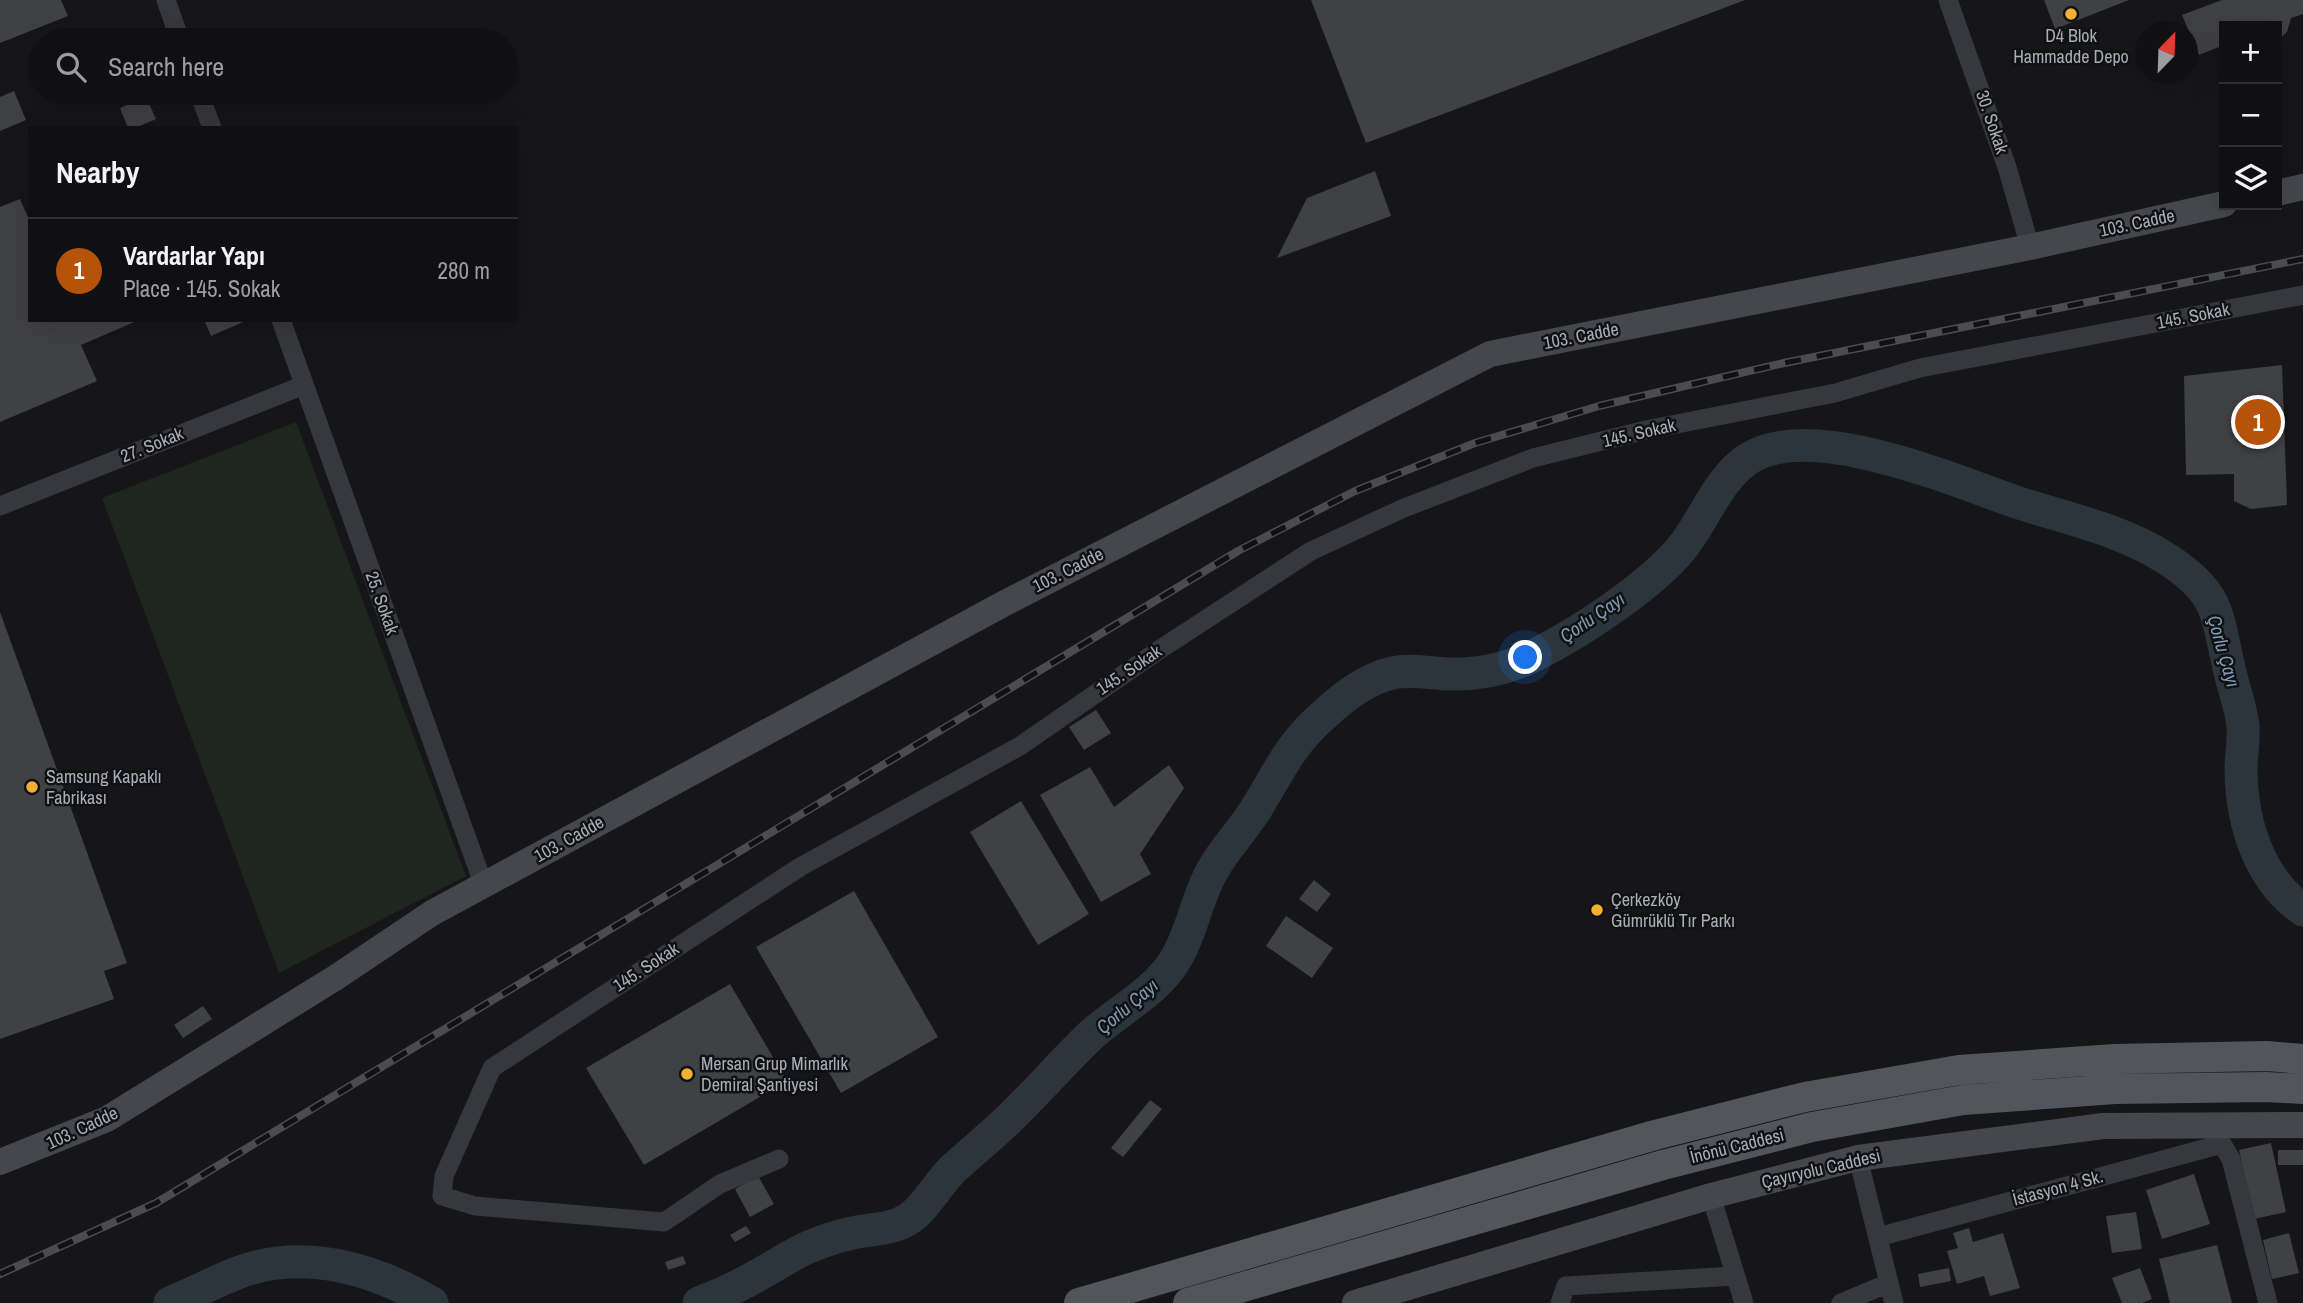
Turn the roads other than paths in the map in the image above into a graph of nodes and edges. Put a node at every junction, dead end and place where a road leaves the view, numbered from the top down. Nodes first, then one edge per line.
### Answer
1 (166, 0) edge
2 (1948, 0) edge
3 (176, 28) edge
4 (203, 105) edge
5 (211, 126) edge
6 (2303, 187) edge
7 (2282, 192) edge
8 (2219, 205) edge
9 (2029, 247) junction
10 (2303, 295) edge
11 (282, 322) edge
12 (304, 385) junction
13 (0, 506) edge
14 (484, 886) junction
15 (2303, 1059) edge
16 (2303, 1089) edge
17 (2303, 1125) edge
18 (1858, 1158) junction
19 (779, 1159) dead end
20 (0, 1162) edge
21 (1711, 1195) junction
22 (1878, 1237) junction
23 (1735, 1276) junction
24 (1889, 1283) junction
25 (1389, 1298) edge
26 (1079, 1303) edge
27 (1188, 1303) edge
28 (1355, 1303) edge
29 (1560, 1303) edge
30 (1744, 1303) edge
31 (1841, 1303) edge
32 (1894, 1303) edge
33 (2268, 1303) edge

1 - 3 street
2 - 9 street, 30. Sokak
4 - 5 street
6 - 7 street
8 - 9 street, 103. Cadde
9 - 14 street, 103. Cadde
10 - 19 street, 145. Sokak
11 - 12 street, 25. Sokak
12 - 13 street, 27. Sokak
12 - 14 street, 25. Sokak
14 - 20 street, 103. Cadde
15 - 26 main road
16 - 27 main road, İnönü Caddesi
17 - 18 street, Çayıryolu Caddesi
18 - 21 street, Çayıryolu Caddesi
18 - 22 street
21 - 23 street
21 - 25 street, Çayıryolu Caddesi
22 - 24 street
22 - 33 street, İstasyon 4 Sk.
23 - 29 street
23 - 30 street
24 - 31 street
24 - 32 street
25 - 28 street, Çayıryolu Caddesi

